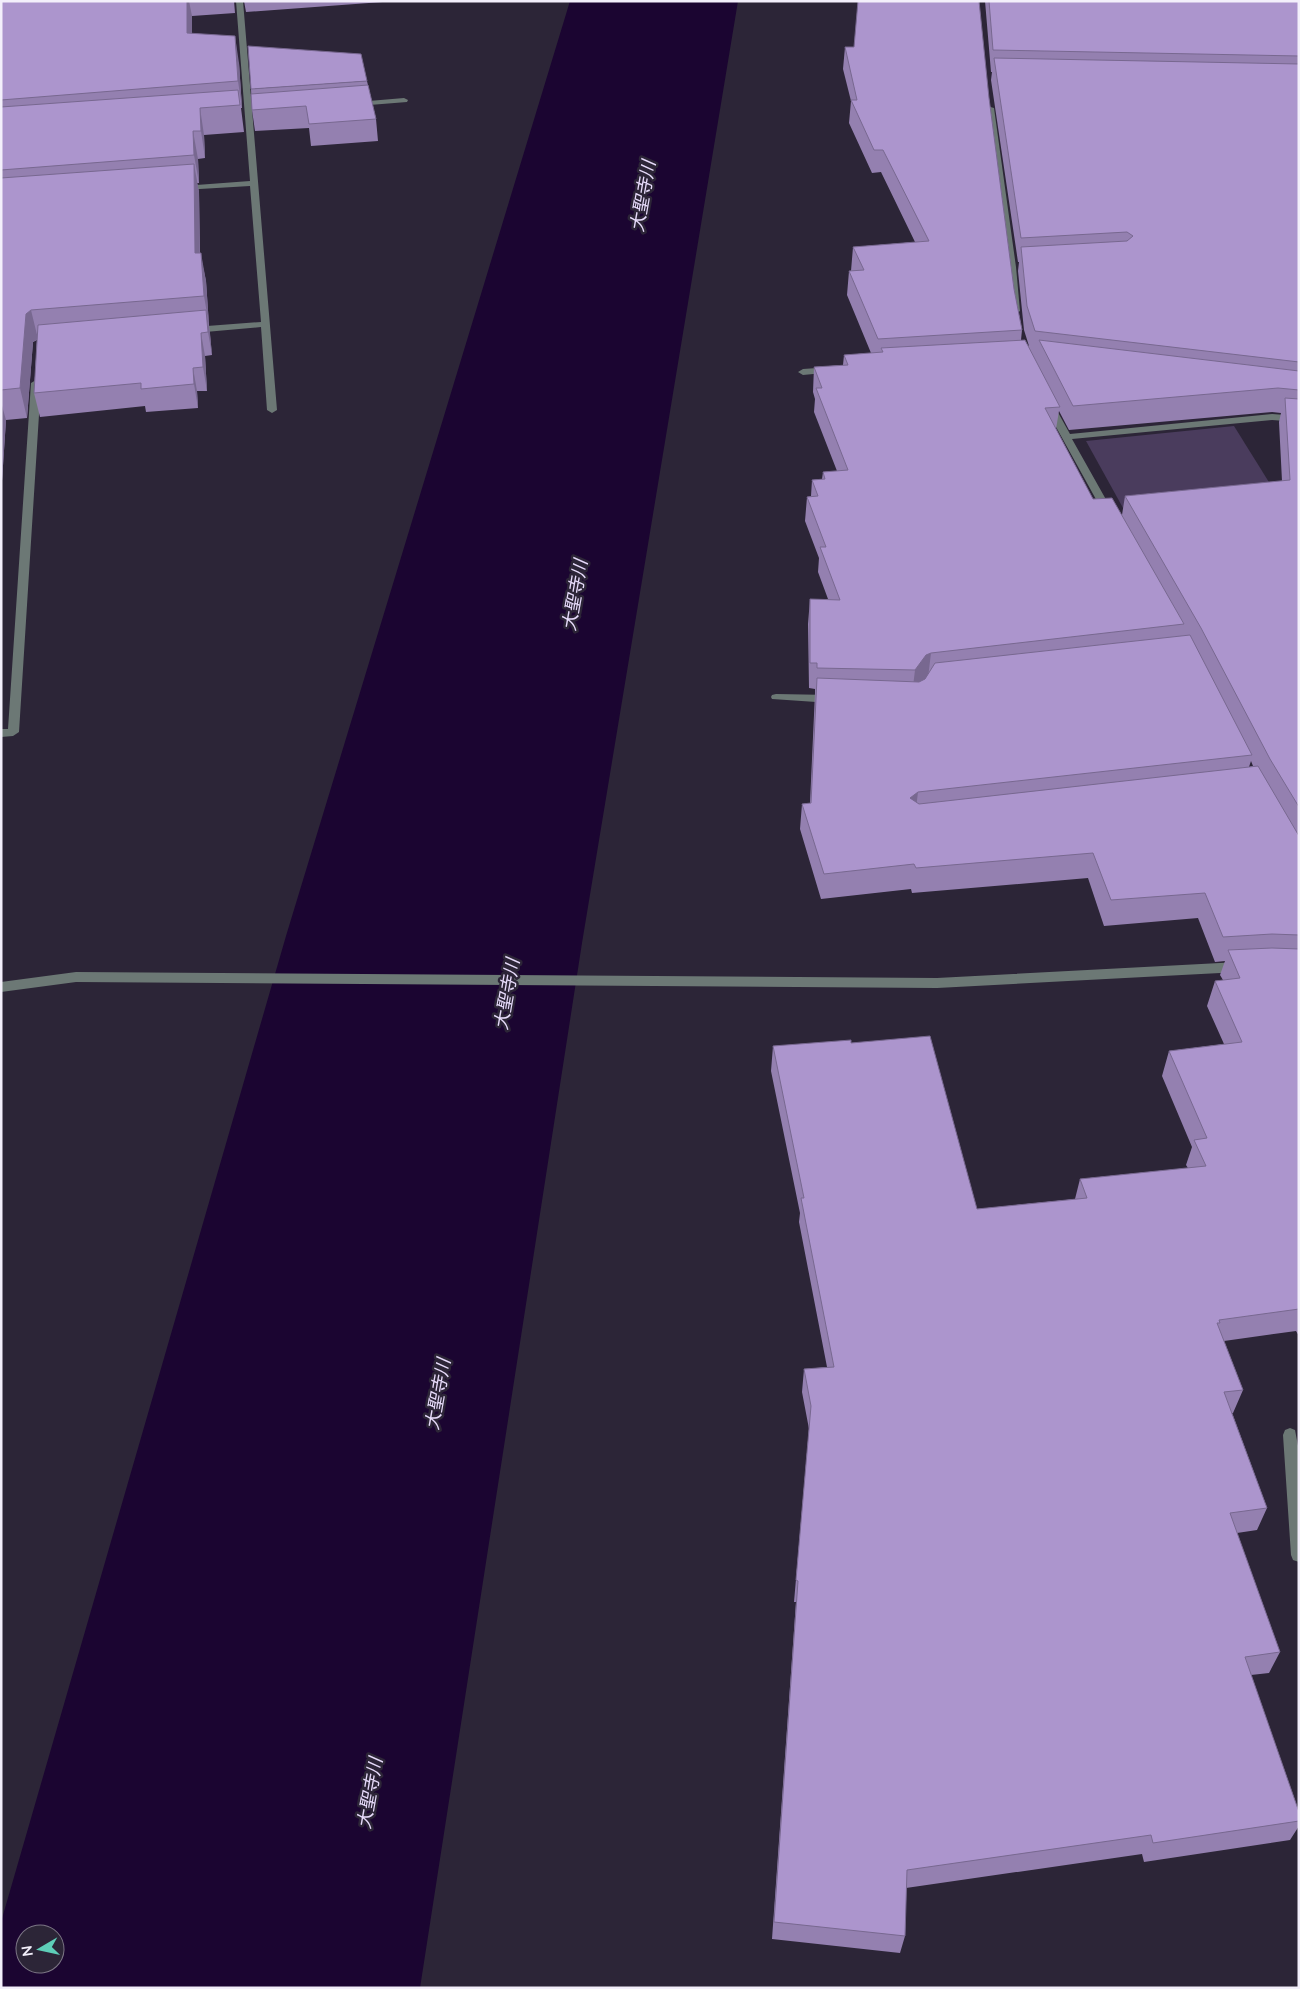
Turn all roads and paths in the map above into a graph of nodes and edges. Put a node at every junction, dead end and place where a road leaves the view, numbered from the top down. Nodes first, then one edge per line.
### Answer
1 (239, 1) edge
2 (988, 95) edge
3 (404, 100) dead end
4 (346, 105) edge
5 (259, 111) edge
6 (249, 112) junction
7 (239, 113) edge
8 (253, 183) junction
9 (175, 189) edge
10 (1017, 321) edge
11 (266, 324) junction
12 (187, 330) edge
13 (842, 369) edge
14 (804, 372) dead end
15 (36, 374) edge
16 (1044, 394) edge
17 (272, 410) dead end
18 (1299, 419) edge
19 (1066, 438) junction
20 (1115, 524) edge
21 (776, 697) dead end
22 (843, 699) edge
23 (1, 733) edge
24 (1254, 967) edge
25 (1, 987) edge
26 (1290, 1434) dead end
27 (1299, 1555) edge

1 - 6 street
2 - 10 street
3 - 4 street
5 - 6 street
6 - 7 street
6 - 8 street
8 - 9 street
8 - 11 street
11 - 12 street
11 - 17 street
13 - 14 street
15 - 23 street
16 - 19 street
18 - 19 street
19 - 20 street
21 - 22 street
24 - 25 street
26 - 27 street

